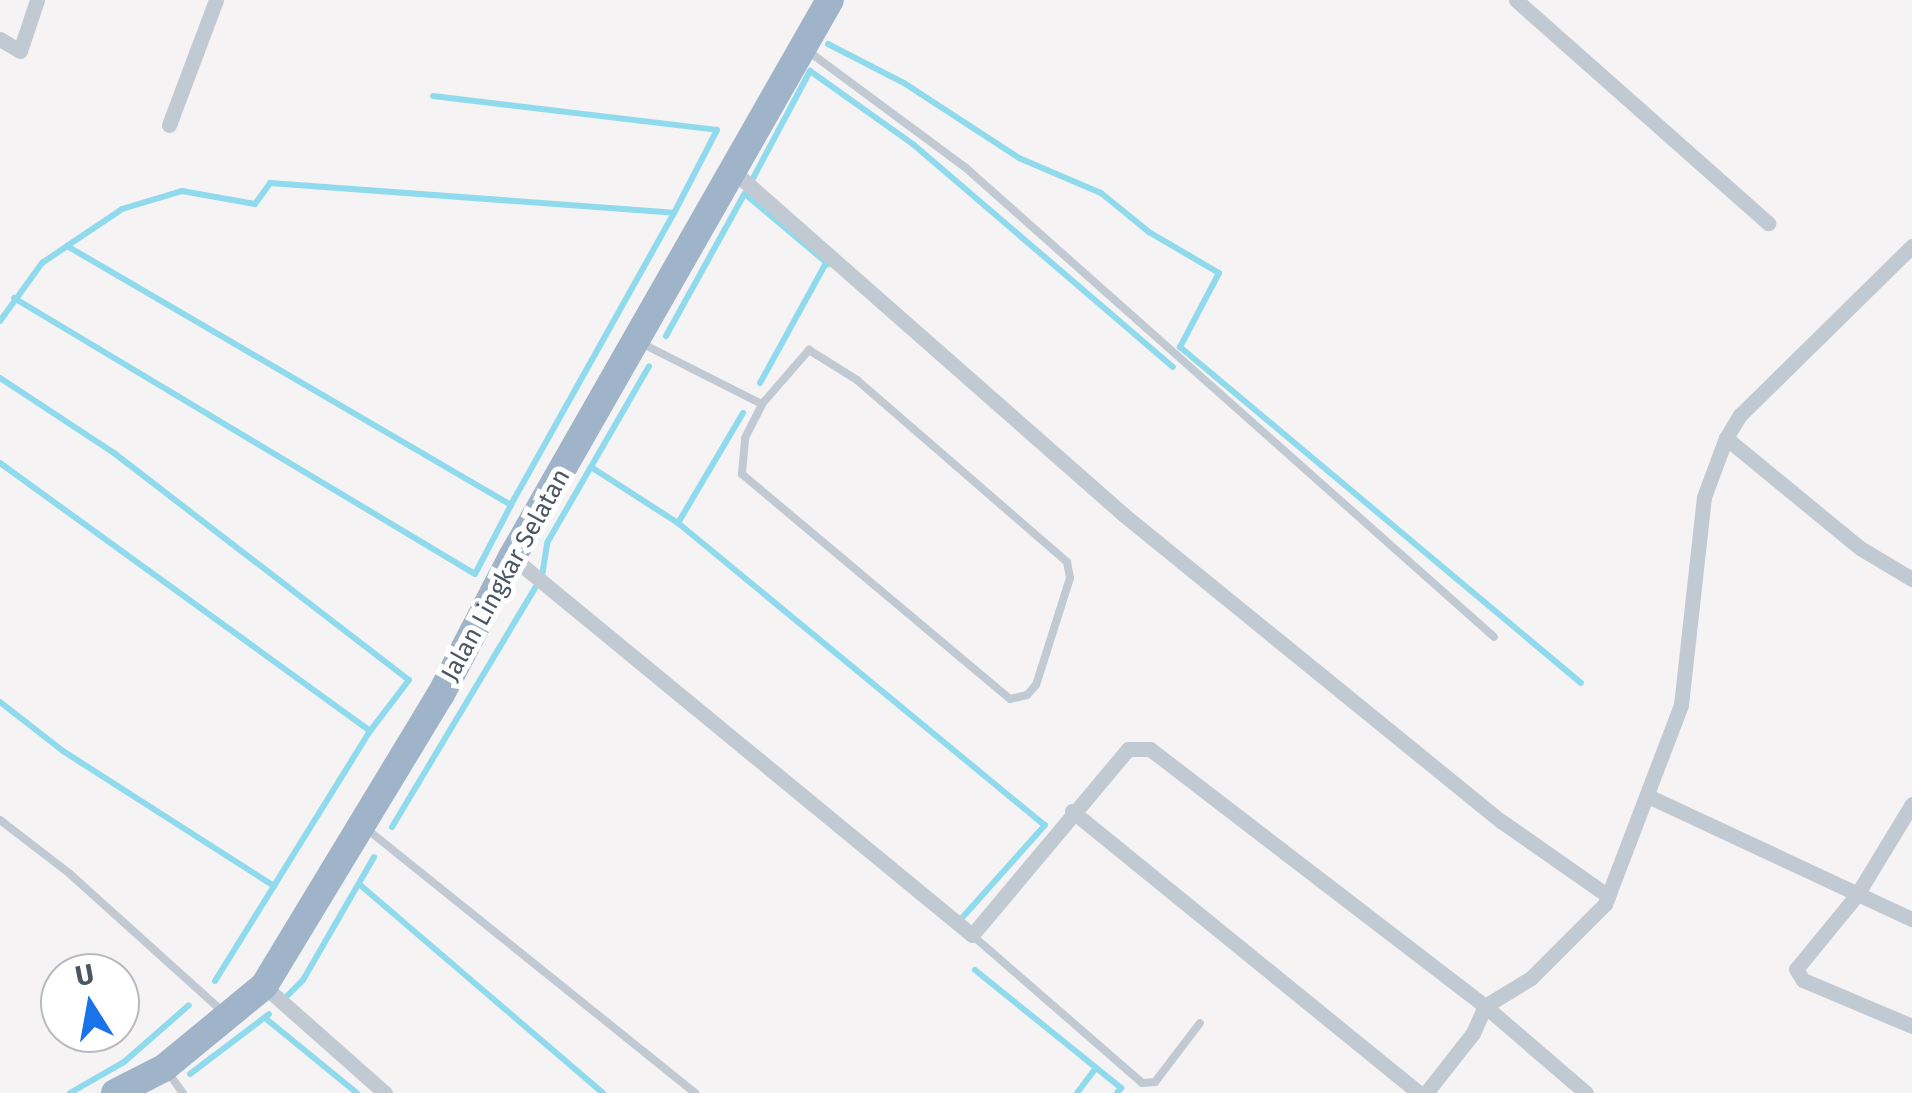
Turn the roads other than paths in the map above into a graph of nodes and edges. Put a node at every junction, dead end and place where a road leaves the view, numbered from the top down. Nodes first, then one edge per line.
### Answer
1 (37, 0) edge
2 (216, 0) edge
3 (830, 0) edge
4 (1516, 0) edge
5 (0, 39) edge
6 (801, 45) junction
7 (169, 125) dead end
8 (733, 171) junction
9 (1768, 223) dead end
10 (1912, 246) edge
11 (639, 342) junction
12 (762, 404) junction
13 (1726, 438) junction
14 (512, 557) junction
15 (1912, 580) edge
16 (1494, 637) dead end
17 (1650, 797) junction
18 (1912, 804) edge
19 (1072, 811) junction
20 (0, 820) edge
21 (360, 824) junction
22 (1853, 895) junction
23 (1608, 896) junction
24 (1912, 920) edge
25 (972, 935) junction
26 (264, 986) junction
27 (1485, 1006) junction
28 (225, 1014) junction
29 (1200, 1023) dead end
30 (1912, 1026) edge
31 (164, 1068) junction
32 (116, 1093) edge
33 (183, 1093) edge
34 (385, 1093) edge
35 (695, 1093) edge
36 (1423, 1093) edge
37 (1586, 1093) edge

1 - 5 street
2 - 7 street
3 - 6 highway, Jalan Lingkar Selatan
4 - 9 street
6 - 8 highway, Jalan Lingkar Selatan
6 - 16 lane
8 - 11 highway, Jalan Lingkar Selatan
8 - 23 street
10 - 13 street
11 - 12 lane
11 - 14 highway, Jalan Lingkar Selatan
12 - 12 lane
13 - 15 street
13 - 17 street
14 - 21 highway, Jalan Lingkar Selatan
14 - 25 street
17 - 22 street
17 - 23 street
18 - 22 street
19 - 25 street
19 - 27 street
19 - 36 street
20 - 28 lane
21 - 26 highway, Jalan Lingkar Selatan
21 - 35 lane
22 - 24 street
22 - 30 street
23 - 27 street
25 - 29 lane
26 - 28 highway, Jalan Lingkar Selatan
26 - 34 street
27 - 36 street
27 - 37 street
28 - 31 highway, Jalan Lingkar Selatan
31 - 32 highway, Jalan Lingkar Selatan
31 - 33 lane

